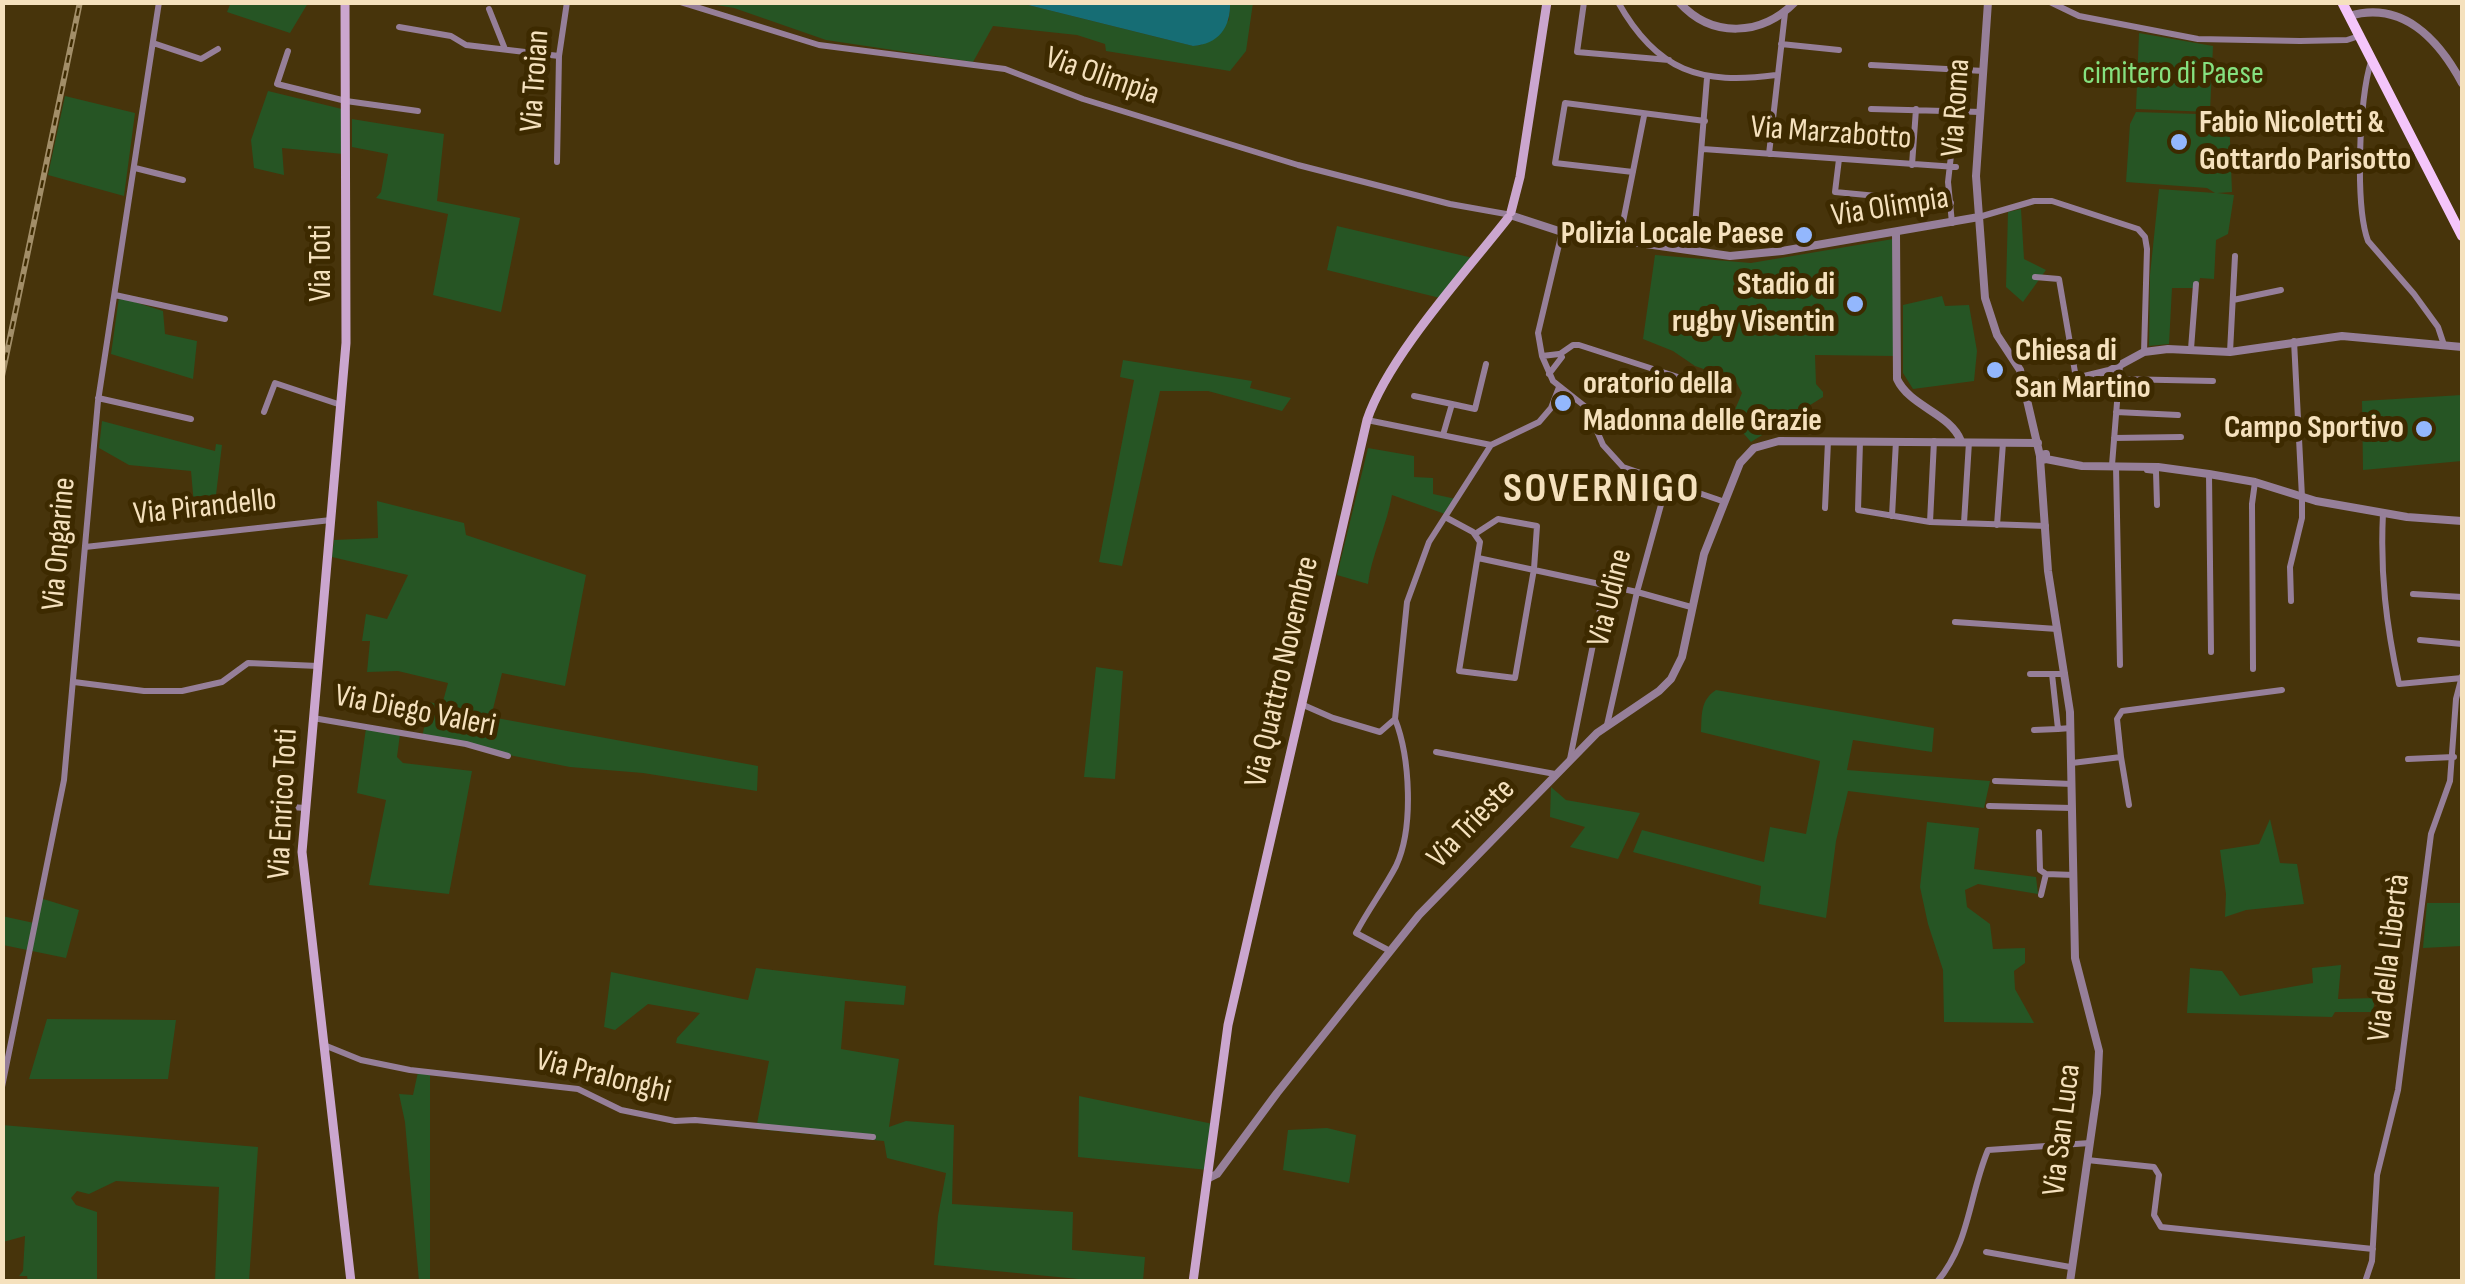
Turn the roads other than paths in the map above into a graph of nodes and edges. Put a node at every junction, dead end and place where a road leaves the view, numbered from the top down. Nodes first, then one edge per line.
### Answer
1 (159, 2) edge
2 (345, 2) edge
3 (567, 2) edge
4 (680, 2) edge
5 (1547, 2) edge
6 (1584, 2) edge
7 (1618, 2) edge
8 (1680, 2) edge
9 (1795, 2) edge
10 (1988, 2) edge
11 (2050, 2) edge
12 (2342, 2) edge
13 (489, 9) dead end
14 (1785, 12) junction
15 (2349, 16) junction
16 (399, 27) dead end
17 (2359, 36) junction
18 (153, 43) junction
19 (1781, 44) junction
20 (218, 49) dead end
21 (505, 50) junction
22 (1839, 50) dead end
23 (288, 51) dead end
24 (559, 56) junction
25 (2372, 60) junction
26 (1670, 61) junction
27 (1870, 65) dead end
28 (1985, 71) junction
29 (1776, 75) junction
30 (1707, 78) junction
31 (2462, 82) edge
32 (346, 101) junction
33 (1871, 109) dead end
34 (1916, 109) junction
35 (418, 111) dead end
36 (1956, 111) junction
37 (1981, 112) junction
38 (1644, 116) junction
39 (1705, 121) junction
40 (1702, 149) junction
41 (1769, 154) junction
42 (1839, 159) junction
43 (2262, 161) dead end
44 (556, 162) dead end
45 (1912, 165) junction
46 (1953, 167) junction
47 (135, 168) junction
48 (2360, 168) junction
49 (1632, 172) junction
50 (182, 180) dead end
51 (1951, 204) junction
52 (1510, 215) junction
53 (1979, 217) junction
54 (1952, 223) junction
55 (1562, 232) junction
56 (1896, 232) junction
57 (2462, 236) edge
58 (1618, 242) junction
59 (1693, 250) junction
60 (2235, 256) dead end
61 (2034, 277) dead end
62 (2196, 284) dead end
63 (2280, 290) dead end
64 (115, 296) junction
65 (2233, 300) junction
66 (226, 319) dead end
67 (2294, 340) junction
68 (2444, 345) junction
69 (2462, 346) edge
70 (2191, 349) junction
71 (2144, 352) junction
72 (2230, 352) junction
73 (1560, 354) junction
74 (1542, 356) junction
75 (1486, 364) dead end
76 (2120, 365) junction
77 (1550, 374) junction
78 (1681, 378) dead end
79 (2076, 378) junction
80 (2119, 379) junction
81 (2213, 381) dead end
82 (1559, 387) junction
83 (2026, 391) junction
84 (1414, 396) dead end
85 (98, 398) junction
86 (341, 404) junction
87 (1452, 404) junction
88 (264, 412) dead end
89 (2116, 412) junction
90 (2178, 414) dead end
91 (191, 419) dead end
92 (1367, 420) junction
93 (2036, 432) junction
94 (1443, 434) junction
95 (2180, 437) dead end
96 (2114, 438) junction
97 (1828, 440) junction
98 (1896, 441) junction
99 (1934, 441) junction
100 (1860, 442) junction
101 (1965, 442) junction
102 (2003, 443) junction
103 (2016, 443) junction
104 (1491, 444) junction
105 (2038, 444) junction
106 (2045, 459) junction
107 (2115, 466) junction
108 (2209, 474) junction
109 (2255, 482) junction
110 (1667, 483) junction
111 (2302, 497) junction
112 (1726, 502) junction
113 (2157, 505) dead end
114 (1825, 508) dead end
115 (2383, 513) junction
116 (1892, 516) junction
117 (1447, 518) junction
118 (331, 521) junction
119 (2462, 521) edge
120 (1930, 522) junction
121 (1964, 523) junction
122 (1997, 525) junction
123 (2046, 526) junction
124 (1475, 534) junction
125 (85, 547) junction
126 (1478, 558) junction
127 (1534, 569) junction
128 (1605, 585) junction
129 (1636, 592) junction
130 (2413, 594) dead end
131 (2462, 597) edge
132 (2291, 601) dead end
133 (1691, 607) junction
134 (1955, 622) dead end
135 (2057, 629) junction
136 (2420, 640) dead end
137 (2462, 644) edge
138 (2210, 652) dead end
139 (2120, 665) dead end
140 (318, 666) junction
141 (2253, 669) dead end
142 (2030, 674) dead end
143 (2052, 674) junction
144 (2066, 674) junction
145 (2462, 677) edge
146 (74, 682) junction
147 (2282, 690) dead end
148 (1301, 704) junction
149 (2458, 717) edge
150 (313, 718) junction
151 (1395, 719) junction
152 (1607, 726) junction
153 (2071, 728) junction
154 (2034, 730) dead end
155 (2058, 730) junction
156 (1436, 752) dead end
157 (508, 756) dead end
158 (2454, 756) junction
159 (2121, 757) junction
160 (1570, 759) junction
161 (2408, 759) dead end
162 (2072, 763) junction
163 (280, 773) dead end
164 (1555, 774) junction
165 (1995, 781) dead end
166 (2073, 784) junction
167 (2129, 805) dead end
168 (1989, 806) dead end
169 (305, 808) junction
170 (2074, 808) junction
171 (2039, 832) dead end
172 (2046, 874) junction
173 (2075, 874) junction
174 (2041, 895) dead end
175 (1390, 950) junction
176 (324, 1045) junction
177 (2, 1088) edge
178 (873, 1137) dead end
179 (2090, 1143) junction
180 (2087, 1160) junction
181 (1226, 1161) junction
182 (1209, 1166) junction
183 (1207, 1179) junction
184 (2372, 1249) junction
185 (1986, 1252) dead end
186 (2070, 1267) junction
187 (351, 1282) edge
188 (1193, 1282) edge
189 (1937, 1282) edge
190 (2070, 1282) edge
191 (2365, 1282) edge

1 - 18 street, Via Ongarine
2 - 32 main road, Via Toti
3 - 24 street, Via Troian
4 - 52 street, Via Olimpia
5 - 52 main road, Via Quattro Novembre
6 - 26 street
7 - 26 street
8 - 14 street
9 - 14 street
10 - 28 street, Via Roma
11 - 17 street
12 - 15 main road
13 - 21 street
14 - 19 street
15 - 17 main road
15 - 31 street
16 - 21 street
17 - 25 main road
18 - 20 street
18 - 47 street, Via Ongarine
19 - 22 street
19 - 29 street
21 - 24 street
23 - 32 street
24 - 44 street, Via Troian
25 - 48 street
25 - 57 main road
26 - 30 street
27 - 28 street
28 - 37 street, Via Roma
29 - 30 street
29 - 41 street
30 - 39 street
32 - 35 street
32 - 86 main road, Via Toti
33 - 34 street
34 - 36 street
34 - 45 street
36 - 37 street
36 - 46 street
37 - 53 street, Via Roma
38 - 39 street
38 - 49 street
38 - 49 street
39 - 40 street
40 - 41 street, Via Marzabotto
40 - 59 street
41 - 42 street, Via Marzabotto
42 - 45 street, Via Marzabotto
42 - 51 street
43 - 48 street
45 - 46 street, Via Marzabotto
46 - 51 street
47 - 50 street
47 - 64 street, Via Ongarine
48 - 68 street
49 - 58 street
51 - 54 street
52 - 55 street, Via Olimpia
52 - 92 main road, Via Quattro Novembre
53 - 54 street, Via Olimpia
53 - 71 street
53 - 83 street, Via Roma
54 - 56 street, Via Olimpia
55 - 58 street, Via Olimpia
55 - 74 street
56 - 59 street, Via Olimpia
56 - 101 street
58 - 59 street, Via Olimpia
60 - 65 street
61 - 79 street
62 - 70 street
63 - 65 street
64 - 66 street
64 - 85 street, Via Ongarine
65 - 72 street
67 - 68 street
67 - 72 street
67 - 111 street
68 - 69 street
70 - 71 street
70 - 72 street
71 - 76 street
73 - 74 street
73 - 77 street
73 - 78 street
74 - 77 street
75 - 87 street
76 - 79 street
76 - 80 street
77 - 82 street
79 - 83 street
80 - 81 street
80 - 89 street
82 - 104 street
82 - 110 street
83 - 93 street, Via Roma
84 - 87 street
85 - 91 street
85 - 125 street, Via Ongarine
86 - 88 street
86 - 118 main road, Via Toti
87 - 94 street
89 - 90 street
89 - 96 street
92 - 94 street
92 - 148 main road, Via Quattro Novembre
93 - 103 street
93 - 105 street, Via Roma
94 - 104 street
95 - 96 street
96 - 107 street
97 - 100 street
97 - 112 street, Via Trieste
97 - 114 street
98 - 99 street
98 - 100 street
98 - 116 street
99 - 101 street
99 - 120 street
100 - 116 street
101 - 102 street
101 - 121 street
102 - 103 street
102 - 122 street
103 - 105 street
104 - 117 street
105 - 106 street, Via Roma
106 - 107 street
106 - 123 street, Via San Luca
107 - 108 street
107 - 113 street
107 - 139 street
108 - 109 street
108 - 138 street
109 - 111 street
109 - 141 street
110 - 112 street
110 - 129 street, Via Udine
111 - 115 street
111 - 132 street
112 - 133 street, Via Trieste
115 - 119 street
115 - 145 street
116 - 120 street
117 - 124 street
117 - 151 street
118 - 125 street, Via Pirandello
118 - 140 main road, Via Enrico Toti
120 - 121 street
121 - 122 street
122 - 123 street
123 - 135 street, Via San Luca
124 - 126 street
124 - 127 street
125 - 146 street, Via Ongarine
126 - 127 street
126 - 127 street
127 - 128 street
128 - 129 street
128 - 160 street
129 - 133 street
129 - 152 street, Via Udine
130 - 131 street
133 - 152 street, Via Trieste
134 - 135 street
135 - 144 street, Via San Luca
136 - 137 street
140 - 146 street
140 - 150 main road, Via Enrico Toti
142 - 143 street
143 - 144 street
143 - 155 street
144 - 153 street, Via San Luca
145 - 149 street, Via della Libertà
146 - 177 street, Via Ongarine
147 - 159 street
148 - 151 street
148 - 182 main road, Via Quattro Novembre
149 - 158 street, Via della Libertà
150 - 157 street, Via Diego Valeri
150 - 169 main road, Via Enrico Toti
151 - 175 street
152 - 160 street, Via Trieste
153 - 155 street
153 - 162 street, Via San Luca
154 - 155 street
156 - 164 street
158 - 161 street
158 - 184 street, Via della Libertà
159 - 162 street
159 - 167 street
160 - 164 street, Via Trieste
162 - 166 street, Via San Luca
163 - 169 street
164 - 175 street, Via Trieste
165 - 166 street
166 - 170 street, Via San Luca
168 - 170 street
169 - 176 main road, Via Enrico Toti
170 - 173 street, Via San Luca
171 - 172 street
172 - 173 street
172 - 174 street
173 - 179 street, Via San Luca
175 - 181 street, Via Trieste
176 - 178 street, Via Pralonghi
176 - 187 main road, Via Enrico Toti
179 - 180 street, Via San Luca
179 - 189 street
180 - 184 street
180 - 186 street, Via San Luca
181 - 182 street
181 - 183 street, Via Trieste
182 - 183 main road, Via Quattro Novembre
183 - 188 main road
184 - 191 street, Via della Libertà
185 - 186 street
186 - 190 street, Via San Luca

